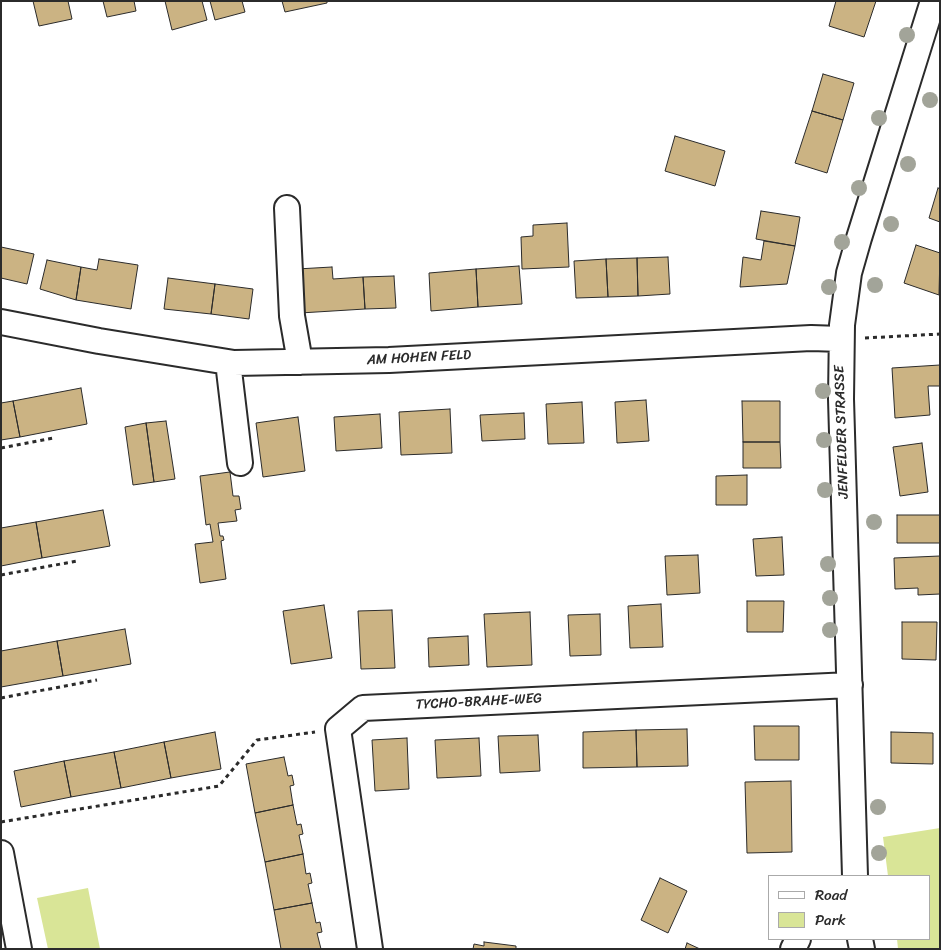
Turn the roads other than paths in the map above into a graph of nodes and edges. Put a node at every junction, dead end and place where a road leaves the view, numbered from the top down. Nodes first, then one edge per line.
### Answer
1 (933, 1) edge
2 (287, 208) dead end
3 (1, 322) edge
4 (841, 339) junction
5 (228, 362) junction
6 (300, 362) junction
7 (240, 463) dead end
8 (850, 685) junction
9 (1, 853) edge
10 (856, 875) edge
11 (19, 949) edge
12 (370, 949) edge

1 - 4 street, JENFELDER STRASSE
2 - 6 street
3 - 5 street, AM HOHEN FELD
4 - 6 street, AM HOHEN FELD
4 - 8 street, JENFELDER STRASSE
5 - 6 street, AM HOHEN FELD
5 - 7 street
8 - 10 street, JENFELDER STRASSE
8 - 12 street, TYCHO-BRAHE-WEG
9 - 11 street

